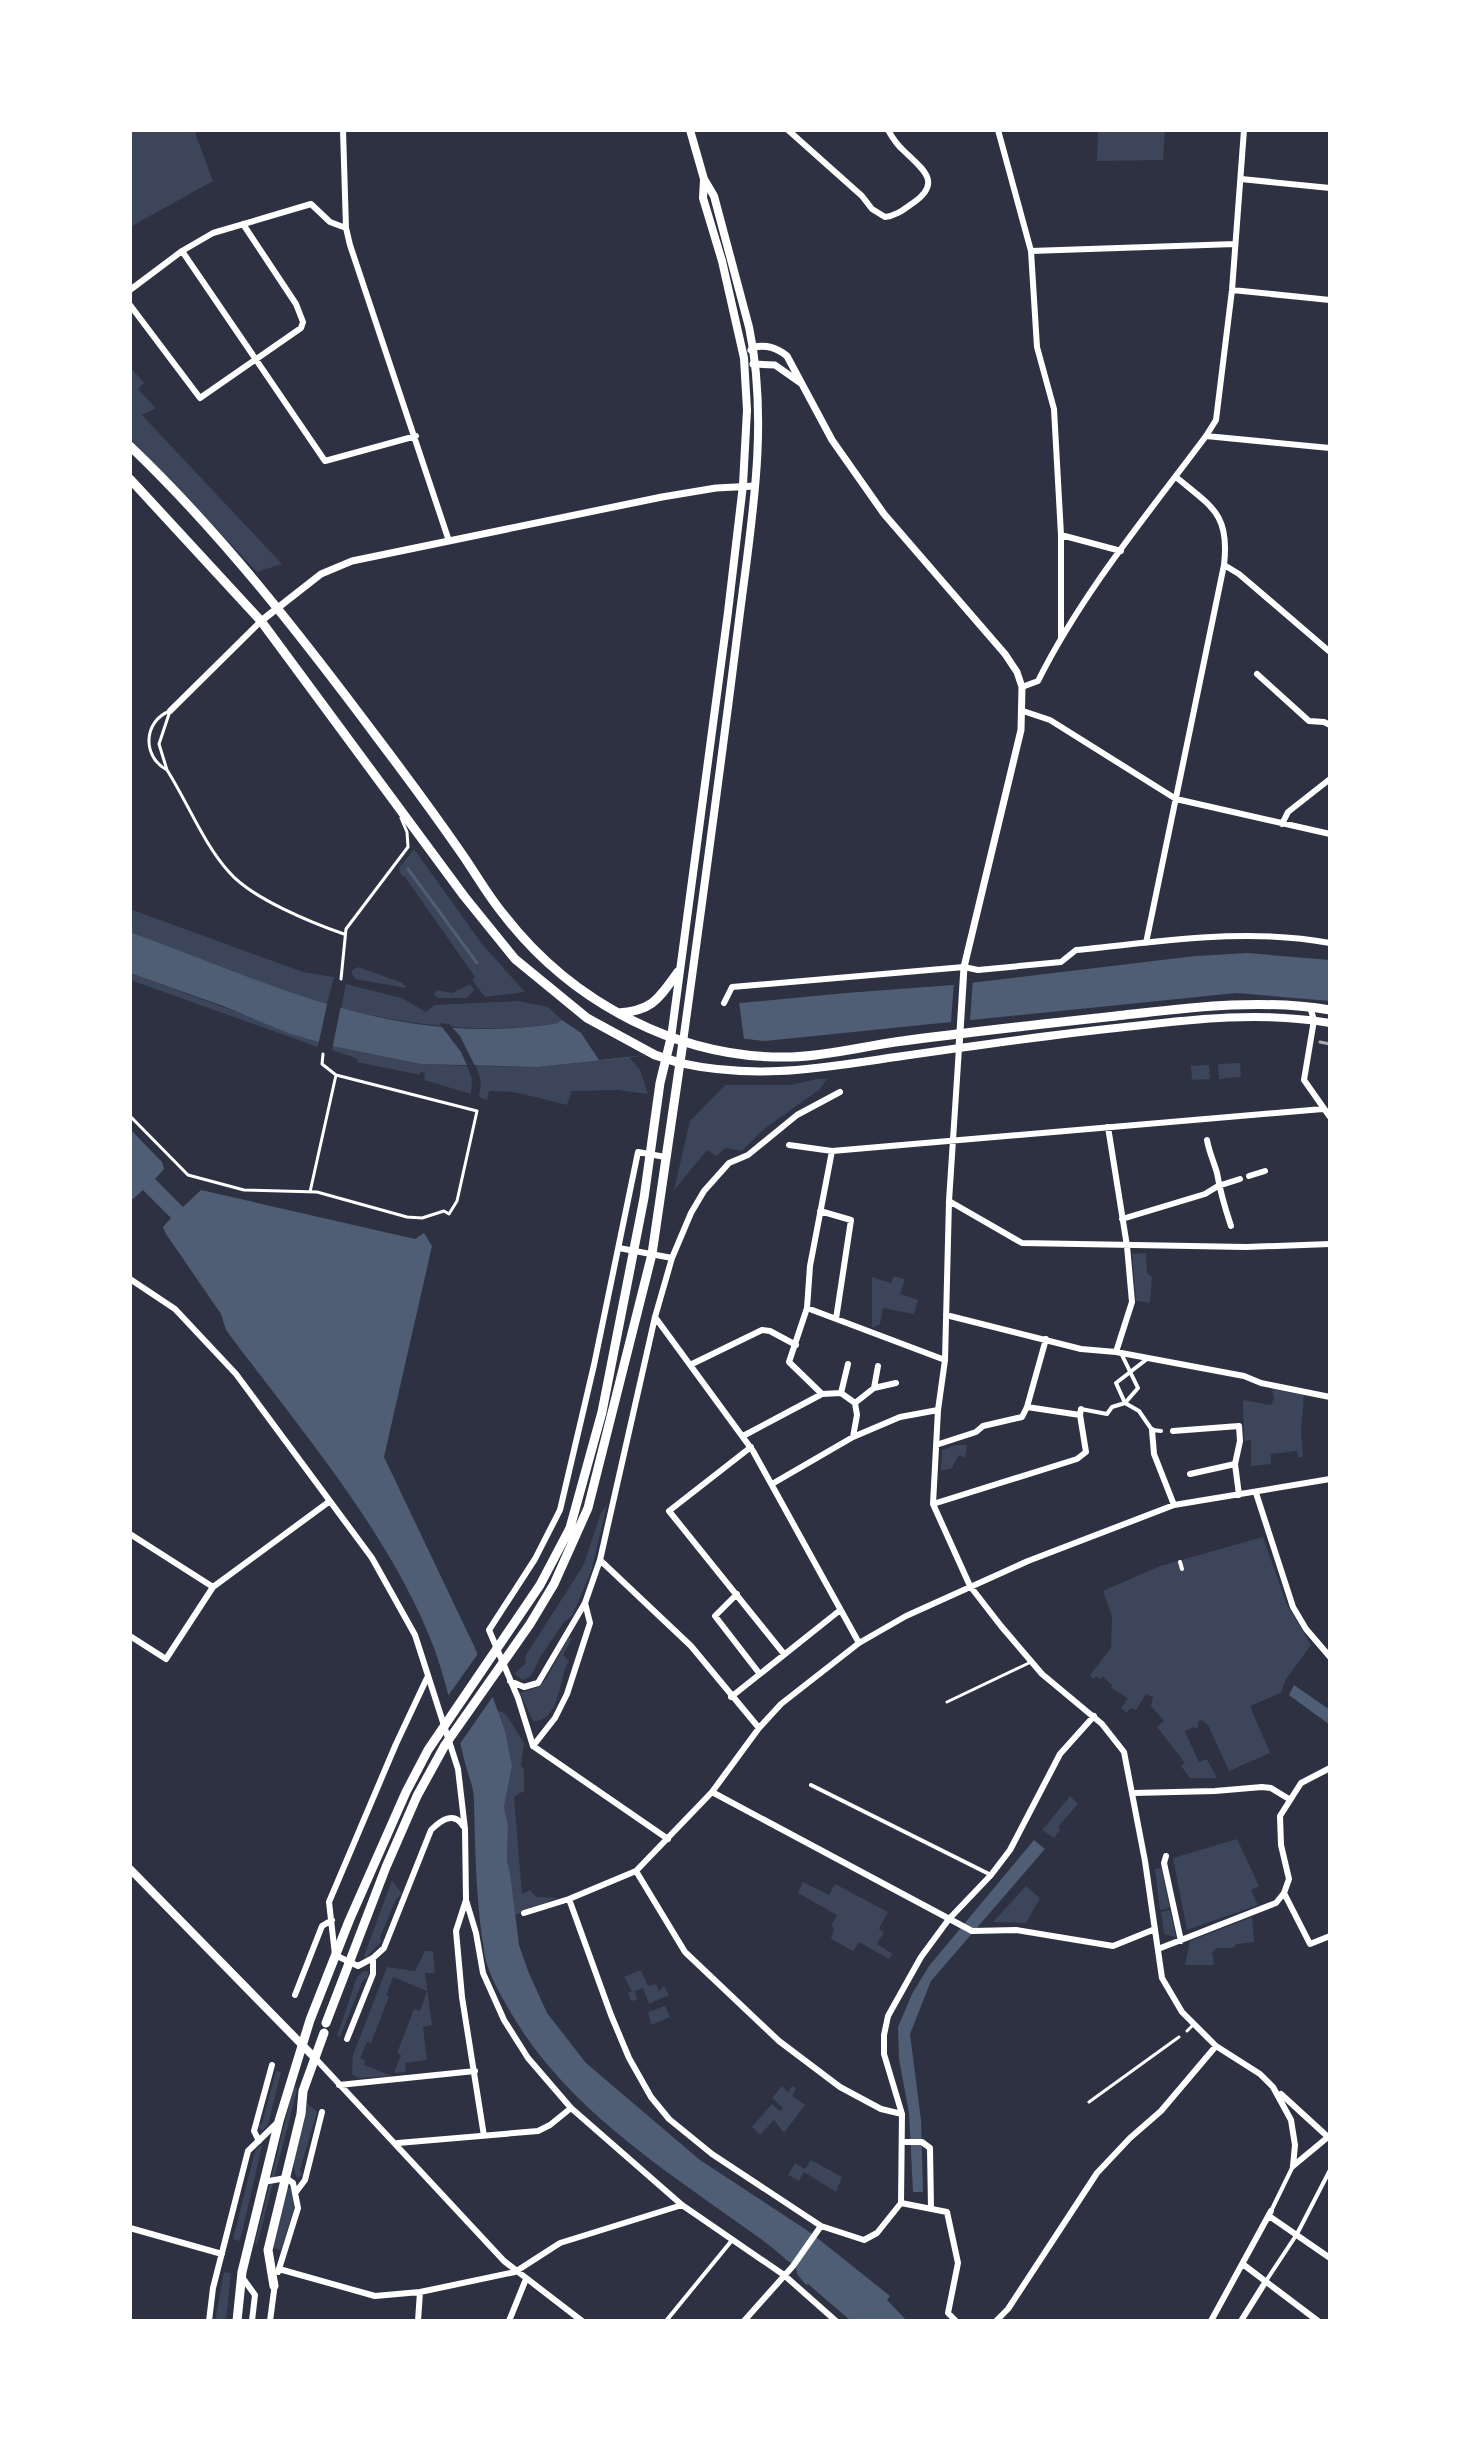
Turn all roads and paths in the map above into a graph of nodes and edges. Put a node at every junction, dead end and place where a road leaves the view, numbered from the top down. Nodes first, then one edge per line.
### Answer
1 (690, 130) edge
2 (788, 130) edge
3 (888, 130) edge
4 (998, 130) edge
5 (1244, 130) edge
6 (346, 131) edge
7 (704, 179) junction
8 (1241, 179) junction
9 (1330, 188) edge
10 (243, 224) junction
11 (346, 228) junction
12 (1235, 244) junction
13 (182, 251) junction
14 (1031, 251) junction
15 (130, 290) edge
16 (1232, 290) junction
17 (1330, 300) edge
18 (130, 305) edge
19 (753, 347) junction
20 (744, 358) junction
21 (255, 359) junction
22 (754, 365) junction
23 (802, 384) junction
24 (416, 436) junction
25 (1206, 436) junction
26 (130, 446) edge
27 (1330, 448) edge
28 (1176, 477) junction
29 (130, 479) edge
30 (743, 485) junction
31 (755, 486) junction
32 (1061, 535) junction
33 (449, 541) junction
34 (1121, 551) junction
35 (1224, 565) junction
36 (277, 606) junction
37 (261, 621) junction
38 (1061, 638) junction
39 (1328, 647) edge
40 (1257, 674) dead end
41 (1022, 687) junction
42 (170, 711) junction
43 (1023, 711) junction
44 (1330, 725) edge
45 (167, 770) junction
46 (1330, 779) edge
47 (1176, 799) junction
48 (401, 811) junction
49 (1282, 824) junction
50 (1330, 834) edge
51 (344, 934) junction
52 (1146, 943) junction
53 (1330, 943) edge
54 (964, 967) junction
55 (678, 972) junction
56 (341, 979) dead end
57 (724, 1003) dead end
58 (1310, 1007) junction
59 (1330, 1010) edge
60 (618, 1014) junction
61 (1314, 1020) junction
62 (1330, 1023) edge
63 (960, 1028) junction
64 (671, 1038) junction
65 (682, 1047) junction
66 (959, 1048) junction
67 (323, 1054) dead end
68 (662, 1055) junction
69 (680, 1063) junction
70 (336, 1075) junction
71 (840, 1092) dead end
72 (1323, 1109) junction
73 (130, 1116) edge
74 (1330, 1117) edge
75 (1108, 1127) junction
76 (1207, 1140) dead end
77 (954, 1142) junction
78 (789, 1145) dead end
79 (832, 1151) junction
80 (652, 1154) junction
81 (665, 1157) junction
82 (1265, 1171) dead end
83 (1249, 1176) dead end
84 (1240, 1179) dead end
85 (1218, 1186) junction
86 (310, 1192) junction
87 (949, 1201) junction
88 (820, 1211) junction
89 (1122, 1219) junction
90 (1231, 1226) dead end
91 (1330, 1244) edge
92 (1127, 1246) junction
93 (626, 1249) junction
94 (652, 1254) junction
95 (672, 1258) junction
96 (130, 1279) edge
97 (807, 1308) junction
98 (946, 1315) junction
99 (655, 1317) junction
100 (836, 1319) junction
101 (1046, 1339) junction
102 (796, 1345) junction
103 (1119, 1353) junction
104 (1147, 1359) junction
105 (945, 1360) junction
106 (692, 1364) junction
107 (848, 1364) dead end
108 (878, 1366) dead end
109 (1131, 1372) junction
110 (896, 1383) dead end
111 (874, 1388) junction
112 (841, 1393) junction
113 (822, 1394) junction
114 (1330, 1397) edge
115 (855, 1403) junction
116 (1125, 1403) junction
117 (1027, 1407) junction
118 (938, 1410) junction
119 (1080, 1412) junction
120 (1152, 1430) junction
121 (1161, 1431) dead end
122 (1173, 1431) dead end
123 (743, 1436) junction
124 (853, 1437) junction
125 (936, 1445) junction
126 (751, 1447) junction
127 (1235, 1464) junction
128 (1190, 1474) dead end
129 (1330, 1479) edge
130 (772, 1484) junction
131 (1256, 1493) junction
132 (1239, 1495) junction
133 (330, 1501) junction
134 (933, 1504) junction
135 (1174, 1505) junction
136 (130, 1534) edge
137 (600, 1560) junction
138 (1180, 1562) dead end
139 (1182, 1569) dead end
140 (970, 1586) junction
141 (213, 1587) junction
142 (737, 1594) junction
143 (585, 1603) junction
144 (839, 1611) junction
145 (130, 1636) edge
146 (859, 1643) junction
147 (784, 1654) junction
148 (1330, 1657) edge
149 (1031, 1662) junction
150 (759, 1673) junction
151 (427, 1678) junction
152 (510, 1681) junction
153 (731, 1697) junction
154 (947, 1702) dead end
155 (1094, 1716) junction
156 (759, 1728) junction
157 (533, 1746) junction
158 (1330, 1768) edge
159 (811, 1785) dead end
160 (712, 1792) junction
161 (1134, 1793) junction
162 (1289, 1799) junction
163 (465, 1829) junction
164 (668, 1839) junction
165 (1166, 1856) dead end
166 (130, 1869) edge
167 (636, 1871) junction
168 (991, 1875) junction
169 (1284, 1893) junction
170 (569, 1899) junction
171 (466, 1900) junction
172 (524, 1913) dead end
173 (949, 1919) junction
174 (332, 1920) junction
175 (1155, 1929) junction
176 (1181, 1941) junction
177 (1328, 1941) edge
178 (1158, 1949) junction
179 (335, 1955) junction
180 (373, 1958) junction
181 (349, 1963) junction
182 (295, 1995) dead end
183 (1194, 2024) junction
184 (1187, 2031) dead end
185 (1179, 2037) dead end
186 (347, 2039) dead end
187 (301, 2046) junction
188 (1216, 2046) junction
189 (314, 2057) junction
190 (272, 2065) dead end
191 (475, 2071) junction
192 (339, 2085) junction
193 (1273, 2087) junction
194 (1089, 2102) dead end
195 (571, 2108) junction
196 (322, 2112) dead end
197 (902, 2114) junction
198 (279, 2121) junction
199 (484, 2136) junction
200 (1329, 2136) edge
201 (259, 2141) junction
202 (906, 2142) junction
203 (397, 2143) junction
204 (1293, 2166) junction
205 (1330, 2170) edge
206 (286, 2178) junction
207 (263, 2182) junction
208 (296, 2192) junction
209 (901, 2203) junction
210 (682, 2205) junction
211 (931, 2208) junction
212 (1270, 2213) junction
213 (821, 2226) junction
214 (130, 2228) edge
215 (1297, 2234) junction
216 (733, 2239) junction
217 (222, 2254) junction
218 (1330, 2258) edge
219 (1244, 2265) junction
220 (279, 2269) junction
221 (515, 2272) junction
222 (784, 2275) junction
223 (242, 2277) junction
224 (526, 2279) junction
225 (1266, 2281) junction
226 (274, 2286) junction
227 (420, 2292) junction
228 (209, 2321) edge
229 (237, 2321) edge
230 (252, 2321) edge
231 (270, 2321) edge
232 (418, 2321) edge
233 (509, 2321) edge
234 (582, 2321) edge
235 (666, 2321) edge
236 (744, 2321) edge
237 (836, 2321) edge
238 (956, 2321) edge
239 (996, 2321) edge
240 (1211, 2321) edge
241 (1241, 2321) edge
242 (1318, 2321) edge

1 - 7 main road
2 - 3 street
4 - 14 street
5 - 8 street
6 - 11 street
7 - 19 main road
7 - 20 main road
8 - 9 street
8 - 12 street
10 - 11 street
10 - 13 street
10 - 21 street
11 - 24 street
12 - 14 street
12 - 16 street
13 - 15 street
13 - 21 street
14 - 32 street
16 - 17 street
16 - 25 street
18 - 21 street
19 - 20 street
19 - 22 main road
19 - 23 street
20 - 22 street
20 - 30 main road
21 - 24 street
22 - 23 street
22 - 31 main road
23 - 41 street
24 - 33 street
25 - 27 street
25 - 28 street
26 - 36 main road
28 - 34 street
28 - 35 street
29 - 37 main road
30 - 31 street
30 - 33 street
30 - 55 main road
31 - 65 main road
32 - 34 street
32 - 38 street
33 - 36 street
34 - 38 street
35 - 39 street
35 - 47 street
36 - 37 street
36 - 60 main road
37 - 42 street
37 - 48 main road
38 - 41 street
40 - 44 street
41 - 43 street
42 - 45 lane
42 - 45 lane
43 - 47 street
43 - 54 street
45 - 51 lane
46 - 49 street
47 - 49 street
47 - 52 street
48 - 51 lane
48 - 68 main road
49 - 50 street
51 - 56 lane
52 - 53 street
52 - 54 street
54 - 57 street
54 - 63 street
55 - 60 main road
55 - 64 main road
58 - 59 main road
58 - 61 street
58 - 63 main road
60 - 64 main road
61 - 62 main road
61 - 66 main road
61 - 72 street
63 - 65 main road
63 - 66 street
64 - 65 main road
64 - 68 main road
65 - 69 main road
66 - 69 main road
66 - 77 street
67 - 70 lane
68 - 69 main road
68 - 80 main road
69 - 81 main road
70 - 86 lane
70 - 86 lane
71 - 95 street
72 - 74 street
72 - 75 street
73 - 86 lane
75 - 77 street
75 - 89 street
76 - 85 street
77 - 79 street
77 - 87 street
78 - 79 street
79 - 88 street
80 - 81 street
80 - 93 main road
80 - 93 street
81 - 94 main road
82 - 83 street
84 - 85 street
85 - 89 street
85 - 90 street
87 - 92 street
87 - 98 street
88 - 97 street
88 - 100 street
89 - 92 street
91 - 92 street
92 - 103 street
93 - 94 street
93 - 152 street
93 - 179 main road
94 - 95 street
94 - 181 main road
95 - 99 street
96 - 133 street
97 - 100 street
97 - 102 street
98 - 101 street
98 - 105 street
99 - 106 street
99 - 137 street
100 - 105 street
101 - 103 street
101 - 117 street
102 - 106 street
102 - 113 street
103 - 104 street
103 - 109 street
104 - 109 street
104 - 114 street
105 - 118 street
106 - 123 street
107 - 112 street
108 - 111 street
109 - 116 street
109 - 116 street
110 - 111 street
111 - 115 street
112 - 113 street
112 - 115 street
113 - 123 street
115 - 124 street
116 - 119 street
116 - 120 street
117 - 119 street
117 - 125 street
118 - 124 street
118 - 125 street
119 - 134 street
120 - 121 street
120 - 135 street
122 - 127 street
123 - 126 street
124 - 130 street
125 - 134 street
126 - 130 street
126 - 142 street
127 - 128 street
127 - 132 street
129 - 131 street
130 - 144 street
131 - 132 street
131 - 148 street
132 - 135 street
133 - 141 street
133 - 151 street
134 - 140 street
135 - 140 street
136 - 141 street
137 - 143 street
137 - 153 street
138 - 139 street
140 - 146 street
140 - 149 street
141 - 145 street
142 - 147 street
142 - 150 street
143 - 152 street
143 - 157 street
144 - 146 street
144 - 147 street
146 - 156 street
147 - 150 street
149 - 154 lane
149 - 155 street
150 - 153 street
151 - 163 street
151 - 174 street
152 - 157 street
153 - 156 street
155 - 161 street
155 - 168 street
156 - 160 street
157 - 164 street
158 - 162 street
159 - 168 street
160 - 164 street
160 - 173 street
161 - 162 street
161 - 175 street
162 - 169 street
163 - 171 street
163 - 180 street
164 - 167 street
165 - 176 street
166 - 187 main road
167 - 170 street
167 - 197 street
168 - 173 street
169 - 176 street
169 - 177 street
170 - 172 street
170 - 213 street
171 - 191 street
171 - 195 street
173 - 175 street
173 - 197 street
174 - 179 street
174 - 182 street
175 - 178 street
176 - 178 street
178 - 183 street
179 - 181 street
179 - 187 main road
180 - 181 street
180 - 186 street
181 - 189 main road
183 - 184 lane
183 - 188 street
185 - 194 lane
187 - 189 main road
187 - 198 main road
188 - 193 street
188 - 239 street
189 - 192 street
189 - 206 main road
190 - 201 street
191 - 192 street
191 - 199 street
192 - 203 street
193 - 200 street
193 - 204 street
195 - 199 street
195 - 210 street
196 - 208 street
197 - 202 street
198 - 201 street
198 - 207 main road
199 - 203 street
200 - 204 street
201 - 217 street
202 - 209 street
202 - 211 street
203 - 221 street
204 - 212 street
205 - 215 street
206 - 207 street
206 - 208 street
206 - 226 main road
207 - 223 main road
208 - 220 street
209 - 211 street
209 - 213 street
210 - 216 street
210 - 221 street
211 - 238 street
212 - 215 street
212 - 219 street
213 - 222 street
214 - 217 street
215 - 218 street
215 - 225 street
216 - 222 street
216 - 235 street
217 - 228 street
219 - 225 street
219 - 240 street
220 - 226 street
220 - 227 street
221 - 224 street
221 - 227 street
222 - 236 street
222 - 237 street
223 - 229 main road
223 - 230 street
224 - 233 street
224 - 234 street
225 - 241 street
225 - 242 street
226 - 231 street
227 - 232 street

